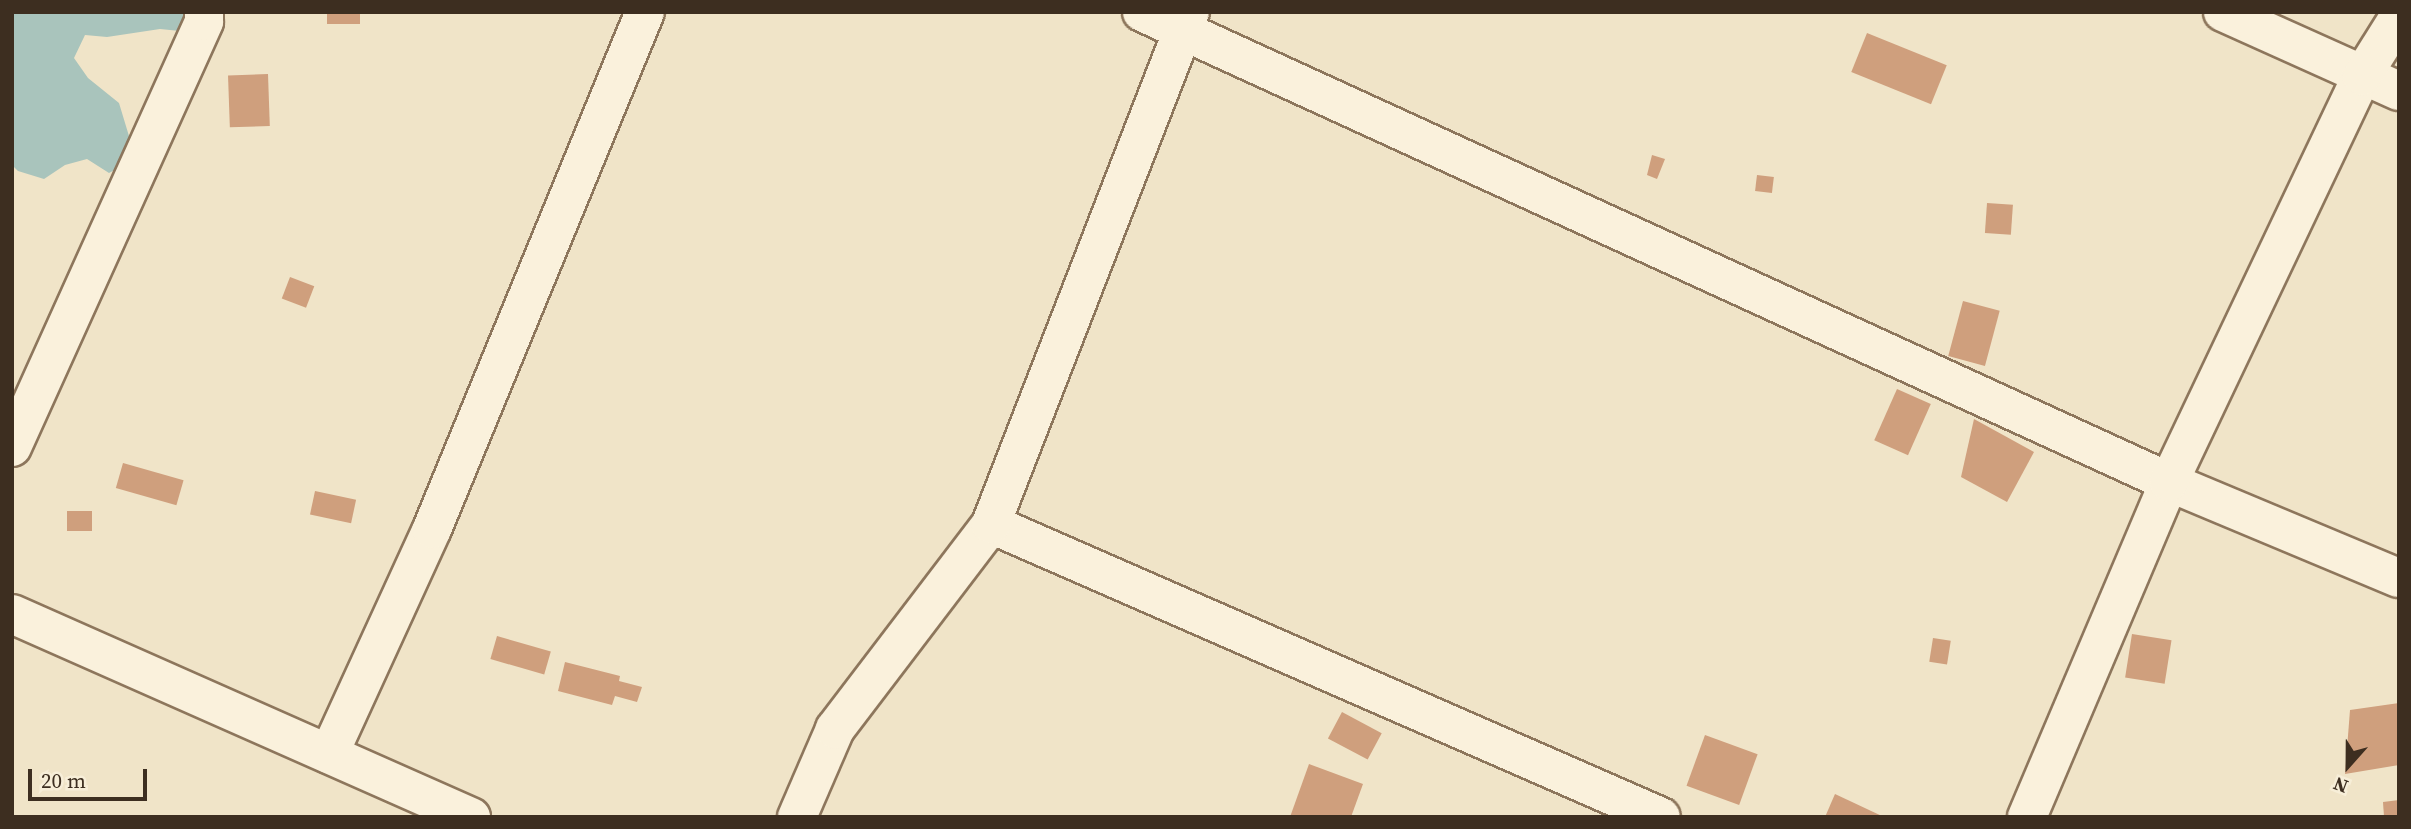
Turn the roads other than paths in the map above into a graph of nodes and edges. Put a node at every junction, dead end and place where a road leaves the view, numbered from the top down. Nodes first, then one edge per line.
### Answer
1 (204, 12) edge
2 (645, 12) edge
3 (1142, 12) edge
4 (2223, 12) edge
5 (2399, 17) edge
6 (1186, 21) edge
7 (2362, 76) junction
8 (2399, 91) edge
9 (12, 447) edge
10 (2169, 482) junction
11 (992, 524) junction
12 (2399, 578) edge
13 (12, 614) edge
14 (330, 754) junction
15 (471, 817) edge
16 (797, 817) edge
17 (1661, 817) edge
18 (2027, 817) edge

1 - 9 street
2 - 14 street
3 - 6 street
4 - 7 street
5 - 7 street
6 - 10 street
6 - 11 street
7 - 8 street
7 - 10 street
10 - 12 street
10 - 18 street
11 - 16 street
11 - 17 street
13 - 14 street
14 - 15 street

